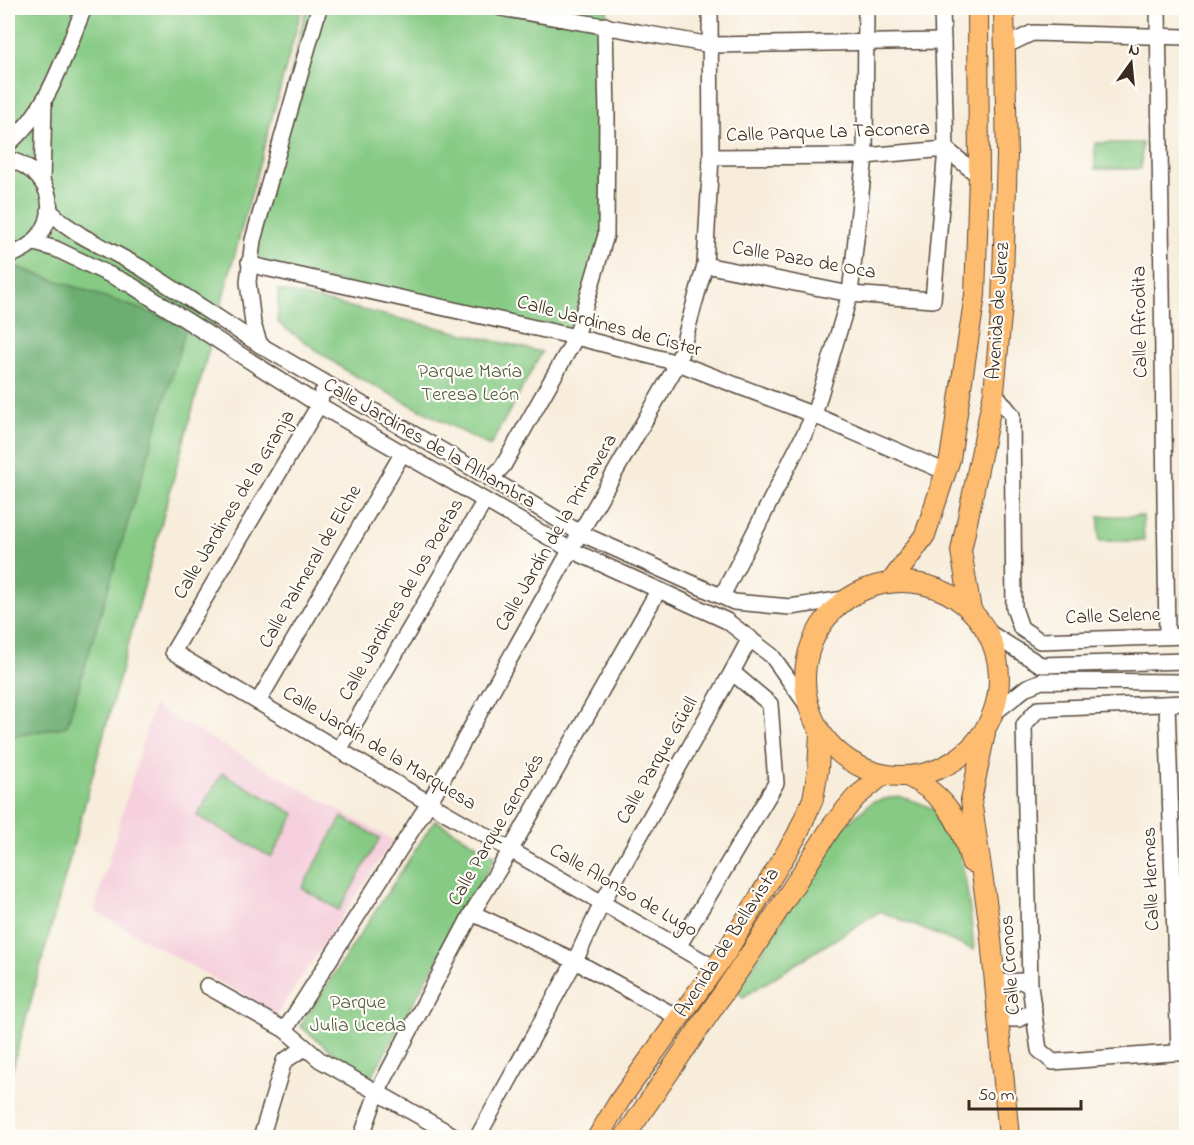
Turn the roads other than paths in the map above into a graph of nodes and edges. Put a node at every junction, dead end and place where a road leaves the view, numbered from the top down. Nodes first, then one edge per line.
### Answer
1 (84, 8) edge
2 (319, 8) edge
3 (501, 8) edge
4 (710, 8) edge
5 (866, 8) edge
6 (942, 8) edge
7 (978, 8) edge
8 (1004, 8) edge
9 (1158, 8) edge
10 (605, 25) junction
11 (1158, 37) junction
12 (1186, 37) edge
13 (943, 41) junction
14 (866, 42) junction
15 (711, 45) junction
16 (1005, 46) junction
17 (44, 103) junction
18 (8, 144) edge
19 (946, 150) junction
20 (866, 156) junction
21 (711, 157) junction
22 (8, 159) edge
23 (980, 176) junction
24 (42, 182) junction
25 (49, 210) junction
26 (35, 243) junction
27 (8, 256) edge
28 (249, 262) junction
29 (705, 265) junction
30 (850, 294) junction
31 (576, 337) junction
32 (260, 345) junction
33 (678, 363) junction
34 (337, 390) junction
35 (994, 392) junction
36 (319, 405) junction
37 (814, 416) junction
38 (402, 454) junction
39 (946, 472) junction
40 (491, 479) junction
41 (484, 502) junction
42 (580, 533) junction
43 (571, 550) junction
44 (891, 582) junction
45 (658, 591) junction
46 (722, 596) junction
47 (845, 599) junction
48 (971, 610) junction
49 (988, 632) junction
50 (1167, 636) junction
51 (1186, 636) edge
52 (750, 638) junction
53 (173, 652) joint
54 (1186, 661) edge
55 (732, 672) junction
56 (1186, 682) edge
57 (258, 702) junction
58 (1186, 703) edge
59 (808, 708) junction
60 (1167, 710) junction
61 (989, 722) junction
62 (820, 732) junction
63 (339, 750) junction
64 (883, 775) junction
65 (907, 776) junction
66 (429, 804) junction
67 (510, 851) junction
68 (602, 903) junction
69 (472, 913) junction
70 (990, 928) junction
71 (678, 947) junction
72 (575, 961) junction
73 (715, 968) junction
74 (994, 983) junction
75 (207, 986) dead end
76 (1030, 986) junction
77 (1034, 1009) junction
78 (680, 1018) junction
79 (998, 1020) junction
80 (285, 1030) junction
81 (305, 1048) junction
82 (1181, 1048) edge
83 (377, 1093) junction
84 (261, 1137) edge
85 (362, 1137) edge
86 (458, 1137) edge
87 (477, 1137) edge
88 (597, 1137) edge
89 (624, 1137) edge
90 (1009, 1137) edge

1 - 17 street
2 - 28 street
3 - 10 street
4 - 15 street, Calle Jardín de la Primavera
5 - 14 street
6 - 13 street
7 - 23 main road, Avenida de Jerez
8 - 16 main road, Avenida de Jerez
9 - 11 street, Calle Afrodita
10 - 15 street
10 - 31 street
11 - 12 street
11 - 16 street
11 - 50 street, Calle Afrodita
13 - 14 street
13 - 19 street
14 - 15 street
14 - 20 street
15 - 21 street, Calle Jardín de la Primavera
16 - 35 main road, Avenida de Jerez
17 - 18 street
17 - 24 street
19 - 20 street, Calle Parque La Taconera
19 - 23 street
19 - 30 street, Calle Pazo de Oca
20 - 21 street, Calle Parque La Taconera
20 - 30 street
21 - 29 street, Calle Jardín de la Primavera
22 - 24 street
23 - 39 main road, Avenida de Jerez
24 - 25 street
25 - 26 street
25 - 32 street, Calle Jardines de la Alhambra
26 - 27 street
26 - 36 street, Calle Jardines de la Alhambra
28 - 31 street, Calle Jardines de Cister
28 - 32 street
29 - 30 street, Calle Pazo de Oca
29 - 33 street, Calle Jardín de la Primavera
30 - 37 street
31 - 33 street, Calle Jardines de Cister
31 - 40 street
32 - 34 street, Calle Jardines de la Alhambra
33 - 37 street, Calle Jardines de Cister
33 - 42 street, Calle Jardín de la Primavera
34 - 36 street, Calle Jardines de la Granja
34 - 40 street, Calle Jardines de la Alhambra
35 - 48 main road, Avenida de Jerez
35 - 50 street, Calle Selene
36 - 38 street, Calle Jardines de la Alhambra
36 - 53 street, Calle Jardines de la Granja
37 - 39 street, Calle Jardines de Cister
37 - 46 street
38 - 41 street, Calle Jardines de la Alhambra
38 - 57 street, Calle Palmeral de Elche
39 - 44 main road, Avenida de Jerez
40 - 42 street, Calle Jardines de la Alhambra
41 - 43 street, Calle Jardines de la Alhambra
41 - 63 street, Calle Jardines de los Poetas
42 - 43 street, Calle Jardín de la Primavera
42 - 46 street, Calle Jardines de la Alhambra
43 - 45 street, Calle Jardines de la Alhambra
43 - 66 street, Calle Jardín de la Primavera
44 - 47 main road
44 - 48 main road
45 - 52 street, Calle Jardines de la Alhambra
45 - 67 street, Calle Parque Genovés
46 - 47 street, Calle Jardines de la Alhambra
47 - 59 main road
48 - 49 main road
49 - 54 street
49 - 61 main road
50 - 51 street, Calle Selene
52 - 55 street, Calle Parque Güell
52 - 59 street, Calle Jardines de la Alhambra
53 - 57 street, Calle Jardín de la Marquesa
55 - 68 street, Calle Parque Güell
55 - 71 street, Avenida de Bellavista
56 - 61 street
57 - 63 street, Calle Jardín de la Marquesa
58 - 60 street
59 - 62 main road
60 - 76 street, Calle Cronos
60 - 82 street, Calle Hermes
61 - 65 main road
61 - 70 main road
62 - 64 main road
62 - 73 main road, Avenida de Bellavista
63 - 66 street, Calle Jardín de la Marquesa
64 - 65 main road
64 - 89 main road, Avenida de Bellavista
65 - 70 main road
66 - 67 street, Calle Jardín de la Marquesa
66 - 80 street, Calle Jardín de la Primavera
67 - 68 street, Calle Alonso de Lugo
67 - 69 street, Calle Parque Genovés
68 - 71 street, Calle Alonso de Lugo
68 - 72 street, Calle Parque Güell
69 - 72 street
69 - 83 street, Calle Parque Genovés
70 - 74 main road
71 - 73 street, Calle Alonso de Lugo
72 - 78 street
72 - 87 street, Calle Parque Güell
73 - 78 main road, Avenida de Bellavista
74 - 76 street
74 - 79 main road
75 - 80 street
76 - 77 street, Calle Cronos
77 - 79 street
77 - 82 street, Calle Cronos
78 - 88 main road, Avenida de Bellavista
79 - 90 main road
80 - 81 street
81 - 83 street
81 - 84 street
83 - 85 street, Calle Parque Genovés
83 - 86 street

